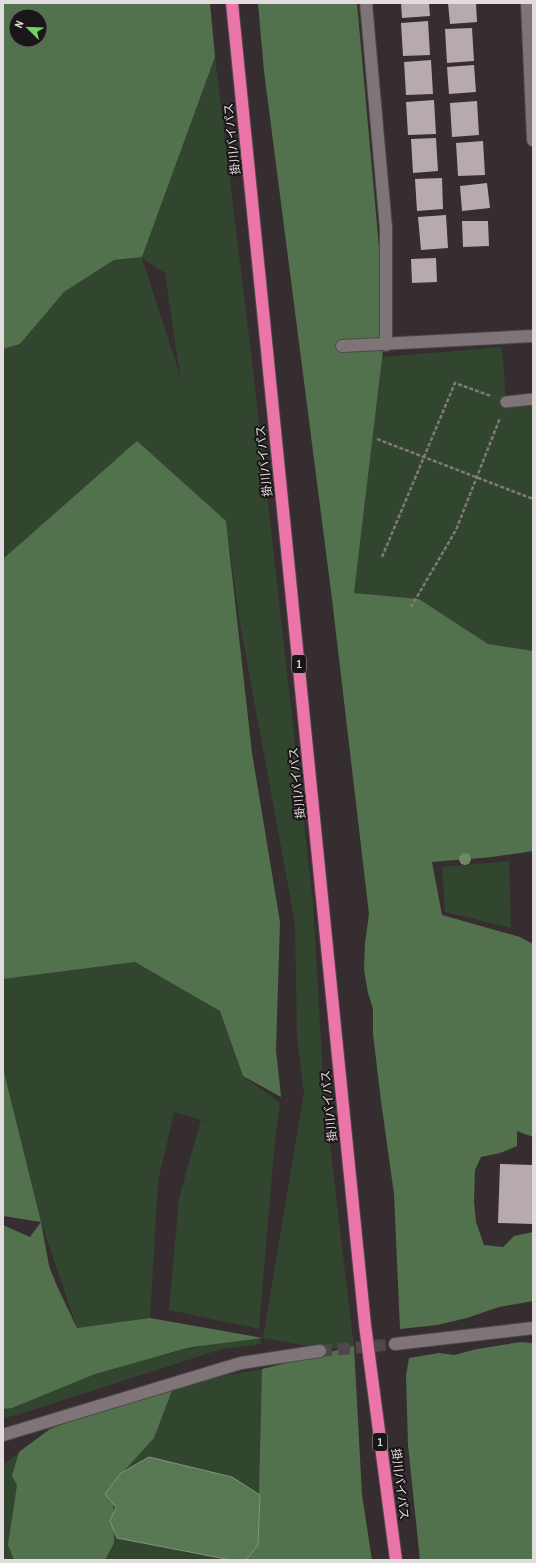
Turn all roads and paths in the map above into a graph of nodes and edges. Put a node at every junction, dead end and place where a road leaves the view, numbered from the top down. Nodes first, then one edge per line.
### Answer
1 (232, 3) edge
2 (366, 3) edge
3 (527, 3) edge
4 (533, 140) edge
5 (533, 336) edge
6 (386, 345) junction
7 (342, 346) dead end
8 (533, 399) edge
9 (506, 402) junction
10 (377, 439) dead end
11 (424, 457) junction
12 (477, 477) junction
13 (533, 498) edge
14 (382, 556) dead end
15 (412, 607) dead end
16 (533, 1328) edge
17 (395, 1344) tunnel mouth
18 (320, 1351) tunnel mouth
19 (3, 1435) edge
20 (396, 1560) edge

1 - 20 highway, 掛川バイパス / 1
2 - 6 street
3 - 4 street
5 - 6 street
6 - 7 street
8 - 9 lane
9 - 11 path
9 - 12 path
10 - 11 path
11 - 12 path
11 - 14 path
12 - 13 path
12 - 15 path
16 - 17 street
18 - 19 street

